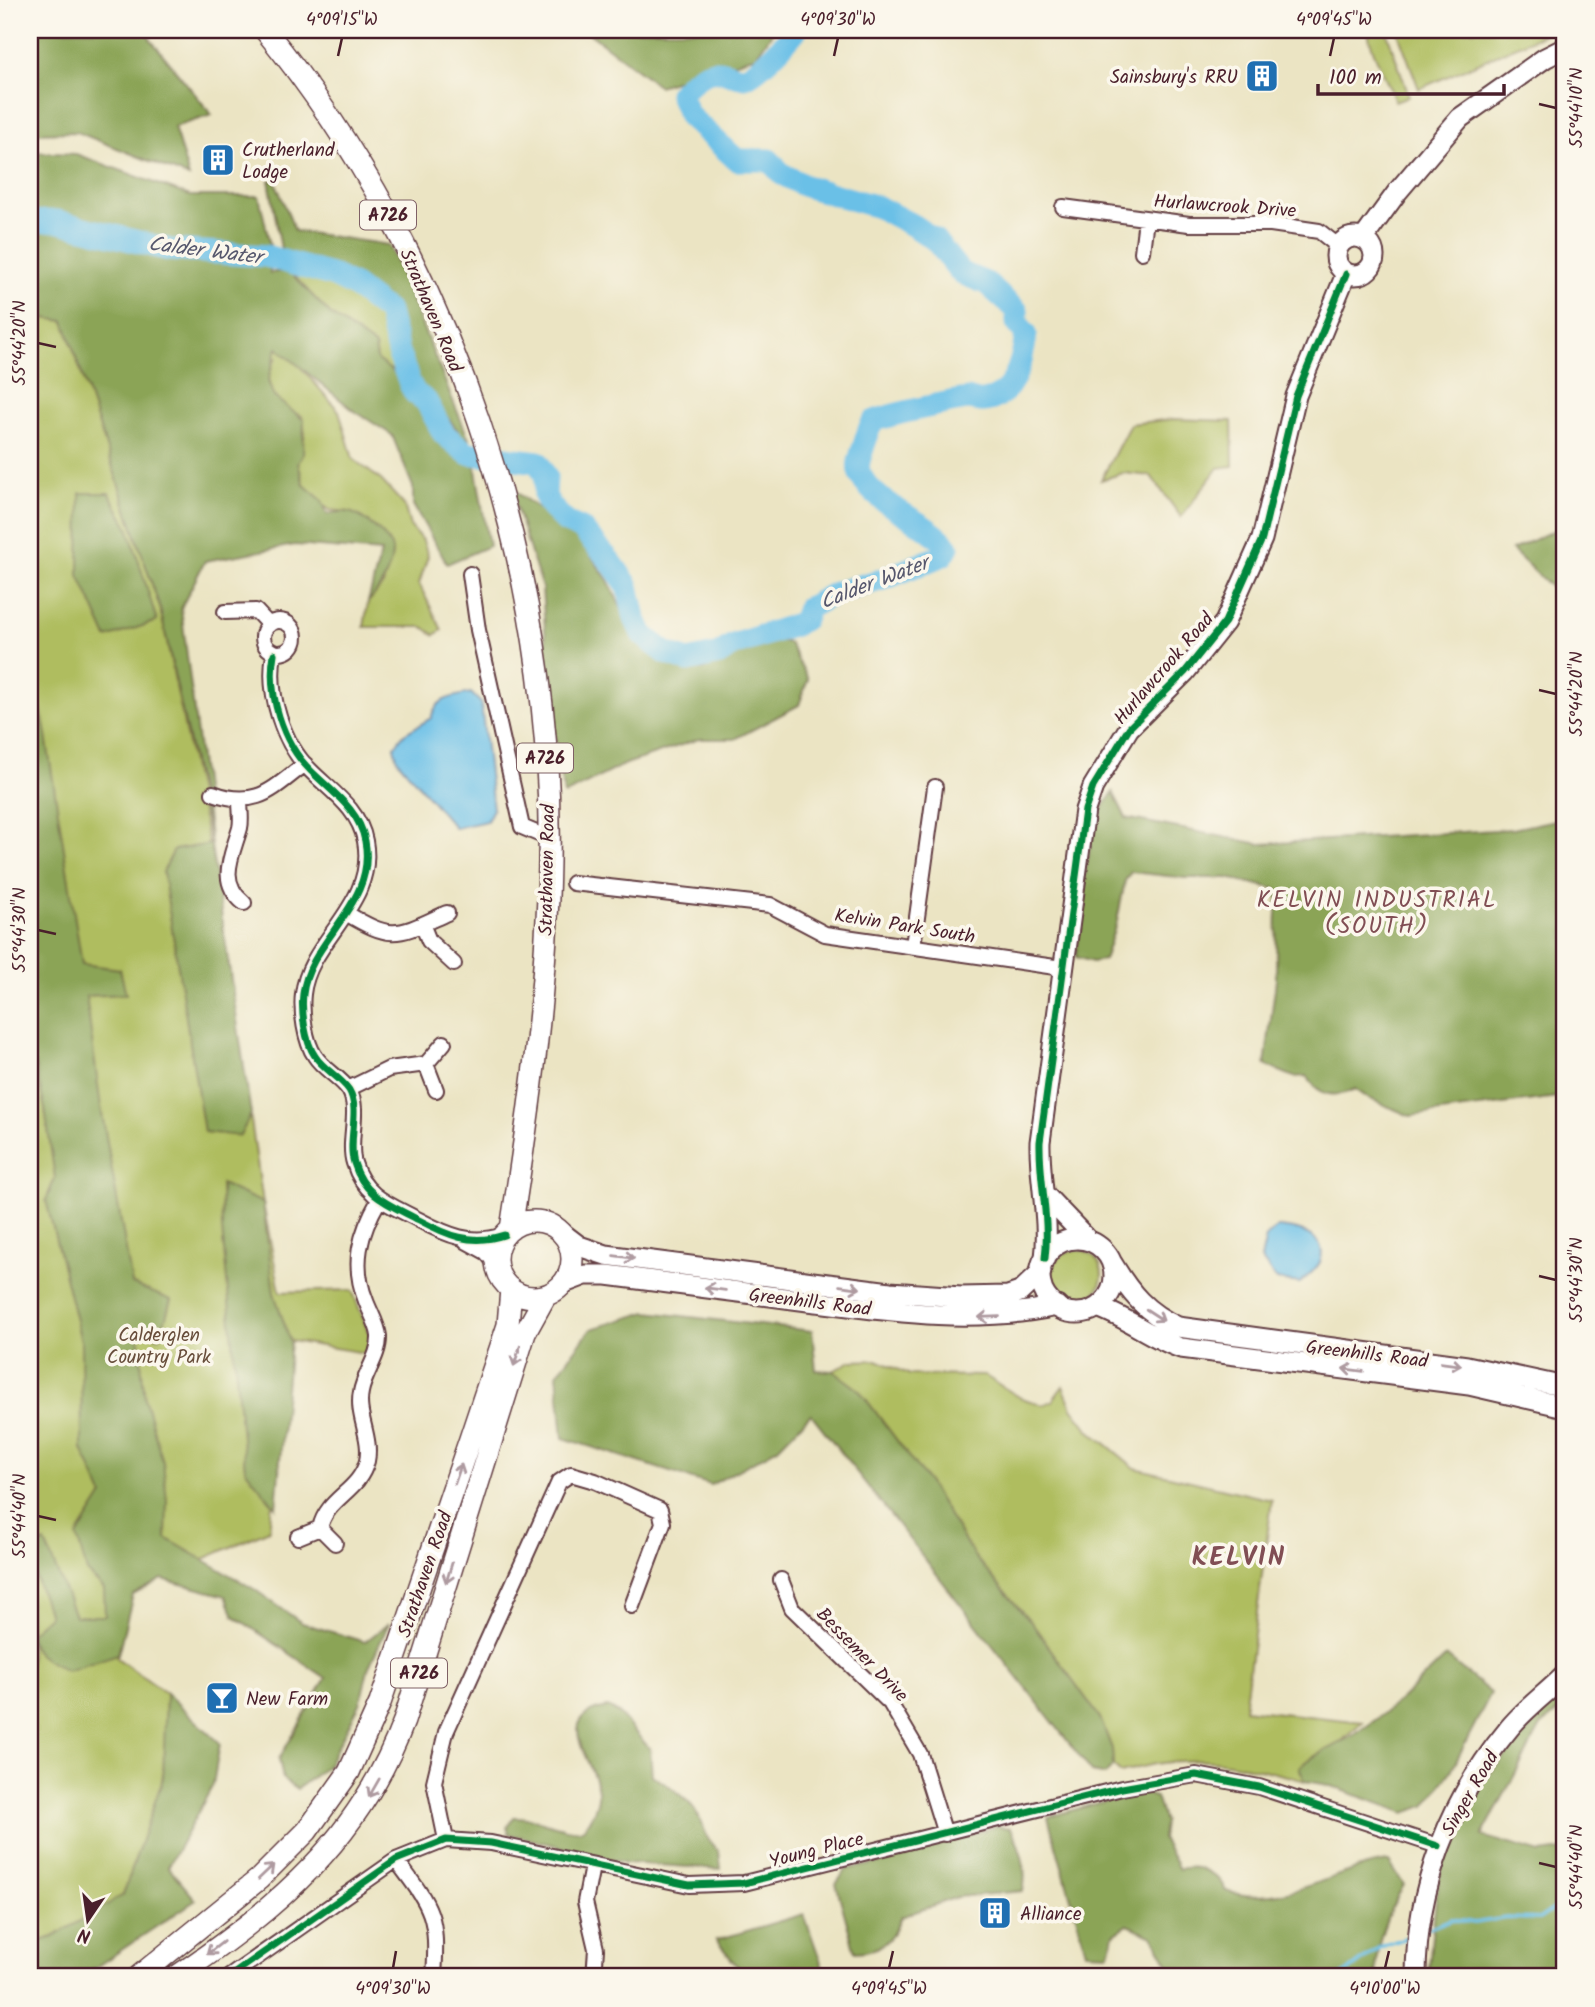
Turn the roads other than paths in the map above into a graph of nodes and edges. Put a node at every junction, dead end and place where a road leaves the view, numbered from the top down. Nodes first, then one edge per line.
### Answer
1 (265, 30) edge
2 (1565, 48) edge
3 (1063, 207) dead end
4 (1146, 219) junction
5 (1363, 239) junction
6 (1338, 246) junction
7 (1142, 252) dead end
8 (1346, 274) junction
9 (470, 574) dead end
10 (225, 612) dead end
11 (270, 625) junction
12 (274, 654) junction
13 (305, 764) junction
14 (935, 787) dead end
15 (213, 793) dead end
16 (240, 801) junction
17 (548, 838) junction
18 (573, 883) dead end
19 (244, 903) dead end
20 (346, 913) junction
21 (447, 913) dead end
22 (422, 924) junction
23 (914, 946) junction
24 (454, 964) dead end
25 (1062, 968) junction
26 (444, 1043) dead end
27 (426, 1064) junction
28 (348, 1089) junction
29 (436, 1090) dead end
30 (524, 1145) junction
31 (1045, 1195) junction
32 (379, 1200) junction
33 (539, 1221) junction
34 (508, 1232) junction
35 (562, 1233) junction
36 (455, 1237) junction
37 (1088, 1240) junction
38 (1112, 1263) junction
39 (1043, 1265) junction
40 (497, 1266) junction
41 (511, 1289) junction
42 (555, 1289) junction
43 (1057, 1306) junction
44 (1097, 1307) junction
45 (1565, 1387) edge
46 (1565, 1407) edge
47 (320, 1528) junction
48 (298, 1537) dead end
49 (335, 1543) dead end
50 (781, 1580) dead end
51 (632, 1606) dead end
52 (1565, 1676) edge
53 (945, 1834) junction
54 (446, 1840) junction
55 (1438, 1846) junction
56 (396, 1860) junction
57 (592, 1866) junction
58 (138, 1977) edge
59 (176, 1977) edge
60 (229, 1977) edge
61 (434, 1977) edge
62 (594, 1977) edge
63 (1416, 1977) edge

1 - 17 main road, Strathaven Road / A726
2 - 5 street
3 - 4 street, Hurlawcrook Drive
4 - 6 street, Hurlawcrook Drive
4 - 7 street
5 - 6 street
5 - 8 street
6 - 8 street
8 - 25 street, Hurlawcrook Road
9 - 17 street
10 - 11 street
11 - 12 street
11 - 12 street
12 - 13 street
13 - 16 street
13 - 20 street
14 - 23 street
15 - 16 street
16 - 19 street
17 - 30 main road, Strathaven Road / A726
18 - 23 street, Kelvin Park South
20 - 22 street
20 - 28 street
21 - 22 street
22 - 24 street
23 - 25 street, Kelvin Park South
25 - 31 street, Hurlawcrook Road
26 - 27 street
27 - 28 street
27 - 29 street
28 - 32 street
30 - 33 main road, Strathaven Road / A726
30 - 34 main road, Strathaven Road / A726
31 - 37 street
31 - 39 street, Hurlawcrook Road
32 - 36 street
32 - 47 street
33 - 34 main road
33 - 35 main road
34 - 36 street
34 - 40 main road, A726
35 -> 39 street, Greenhills Road
35 - 42 main road, A726
36 - 40 street
37 - 38 street
37 - 39 street
38 - 44 street
38 -> 45 street, Greenhills Road
39 - 43 street
40 - 41 main road
41 - 42 main road
58 -> 41 main road, Strathaven Road / A726
43 -> 42 street, Greenhills Road
42 -> 59 main road, Strathaven Road / A726
43 - 44 street
46 -> 44 street, Greenhills Road
47 - 48 street
47 - 49 street
50 - 53 street, Bessemer Drive
51 - 54 street
52 - 55 street, Singer Road
53 - 55 street, Young Place
53 - 57 street, Young Place
54 - 56 street, Young Place
54 - 57 street, Young Place
55 - 63 street, Singer Road
56 - 60 street, Young Place
56 - 61 street
57 - 62 street

